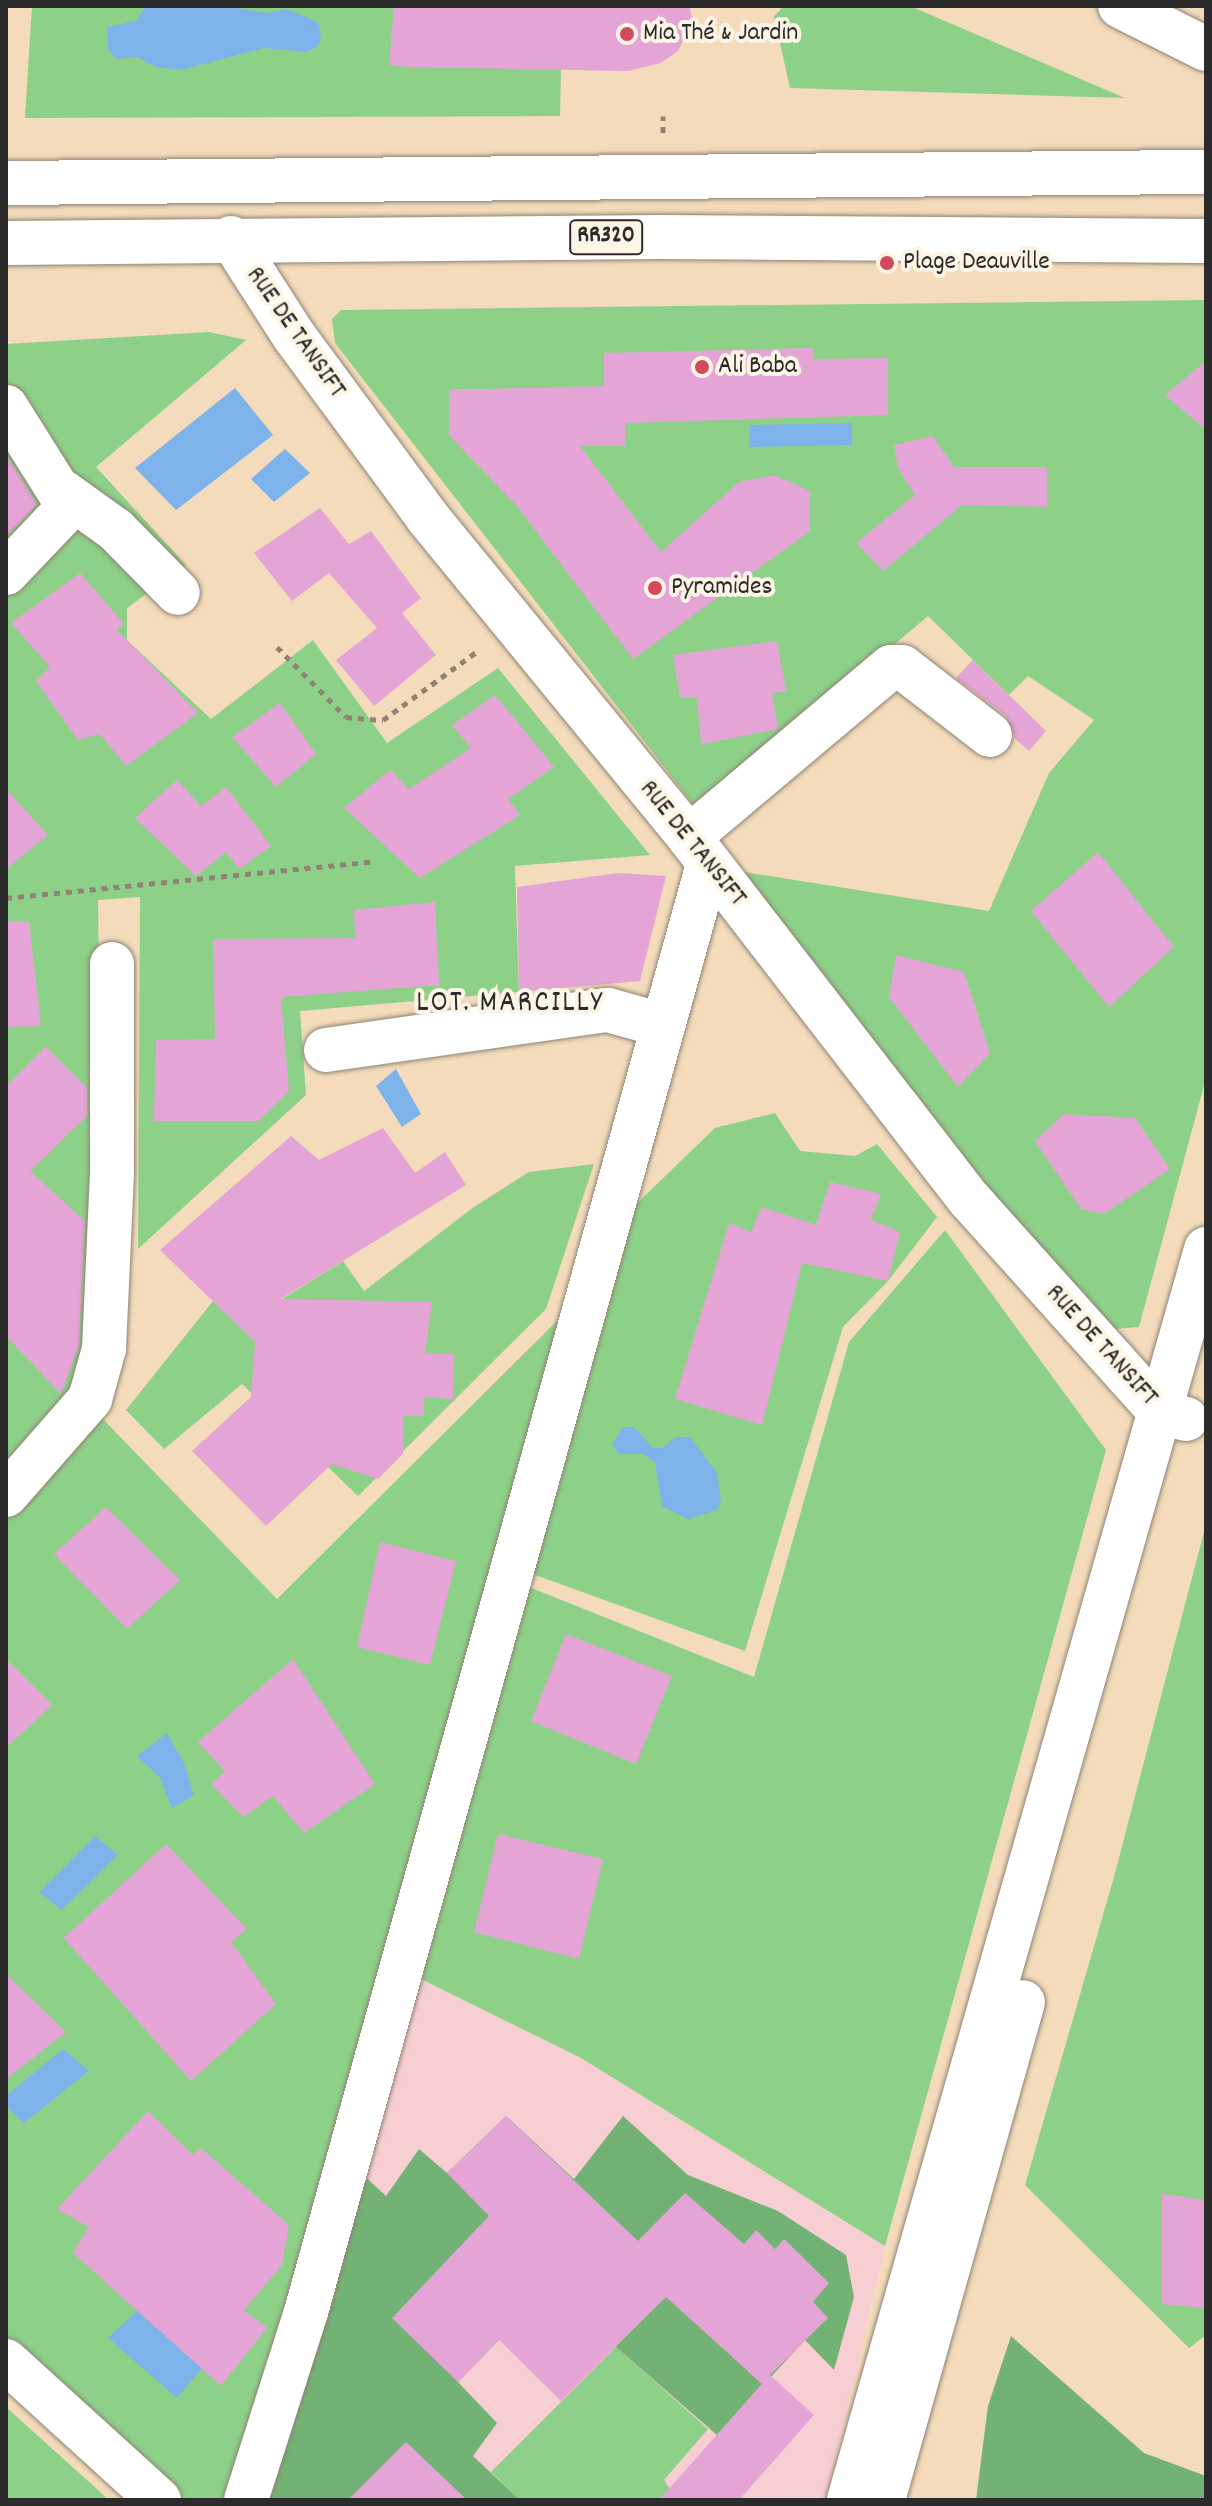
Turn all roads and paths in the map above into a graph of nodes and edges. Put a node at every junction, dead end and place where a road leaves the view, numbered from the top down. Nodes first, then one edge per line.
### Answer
1 (1120, 6) edge
2 (1206, 49) edge
3 (1206, 172) edge
4 (6, 183) edge
5 (231, 238) junction
6 (1206, 241) edge
7 (6, 243) edge
8 (6, 407) edge
9 (63, 492) junction
10 (6, 573) edge
11 (178, 593) dead end
12 (513, 626) junction
13 (277, 647) dead end
14 (990, 735) dead end
15 (698, 850) junction
16 (375, 861) dead end
17 (6, 898) edge
18 (112, 964) dead end
19 (662, 1025) junction
20 (326, 1050) dead end
21 (1206, 1249) edge
22 (1206, 1348) edge
23 (1173, 1416) junction
24 (6, 1495) edge
25 (6, 2361) edge
26 (159, 2500) edge
27 (246, 2500) edge
28 (849, 2500) edge
29 (883, 2500) edge

1 - 2 main road
3 - 4 main road
5 - 6 main road, RR320
5 - 7 main road, RR320
5 - 12 main road, RUE DE TANSIFT
8 - 9 main road
9 - 10 main road
9 - 11 main road
12 - 13 path
12 - 15 main road, RUE DE TANSIFT
14 - 15 main road
15 - 19 main road
15 - 23 main road, RUE DE TANSIFT
16 - 17 path
18 - 24 main road
19 - 20 main road
19 - 27 main road
21 - 23 main road
22 - 23 main road
23 - 28 main road
23 - 29 main road
25 - 26 main road

